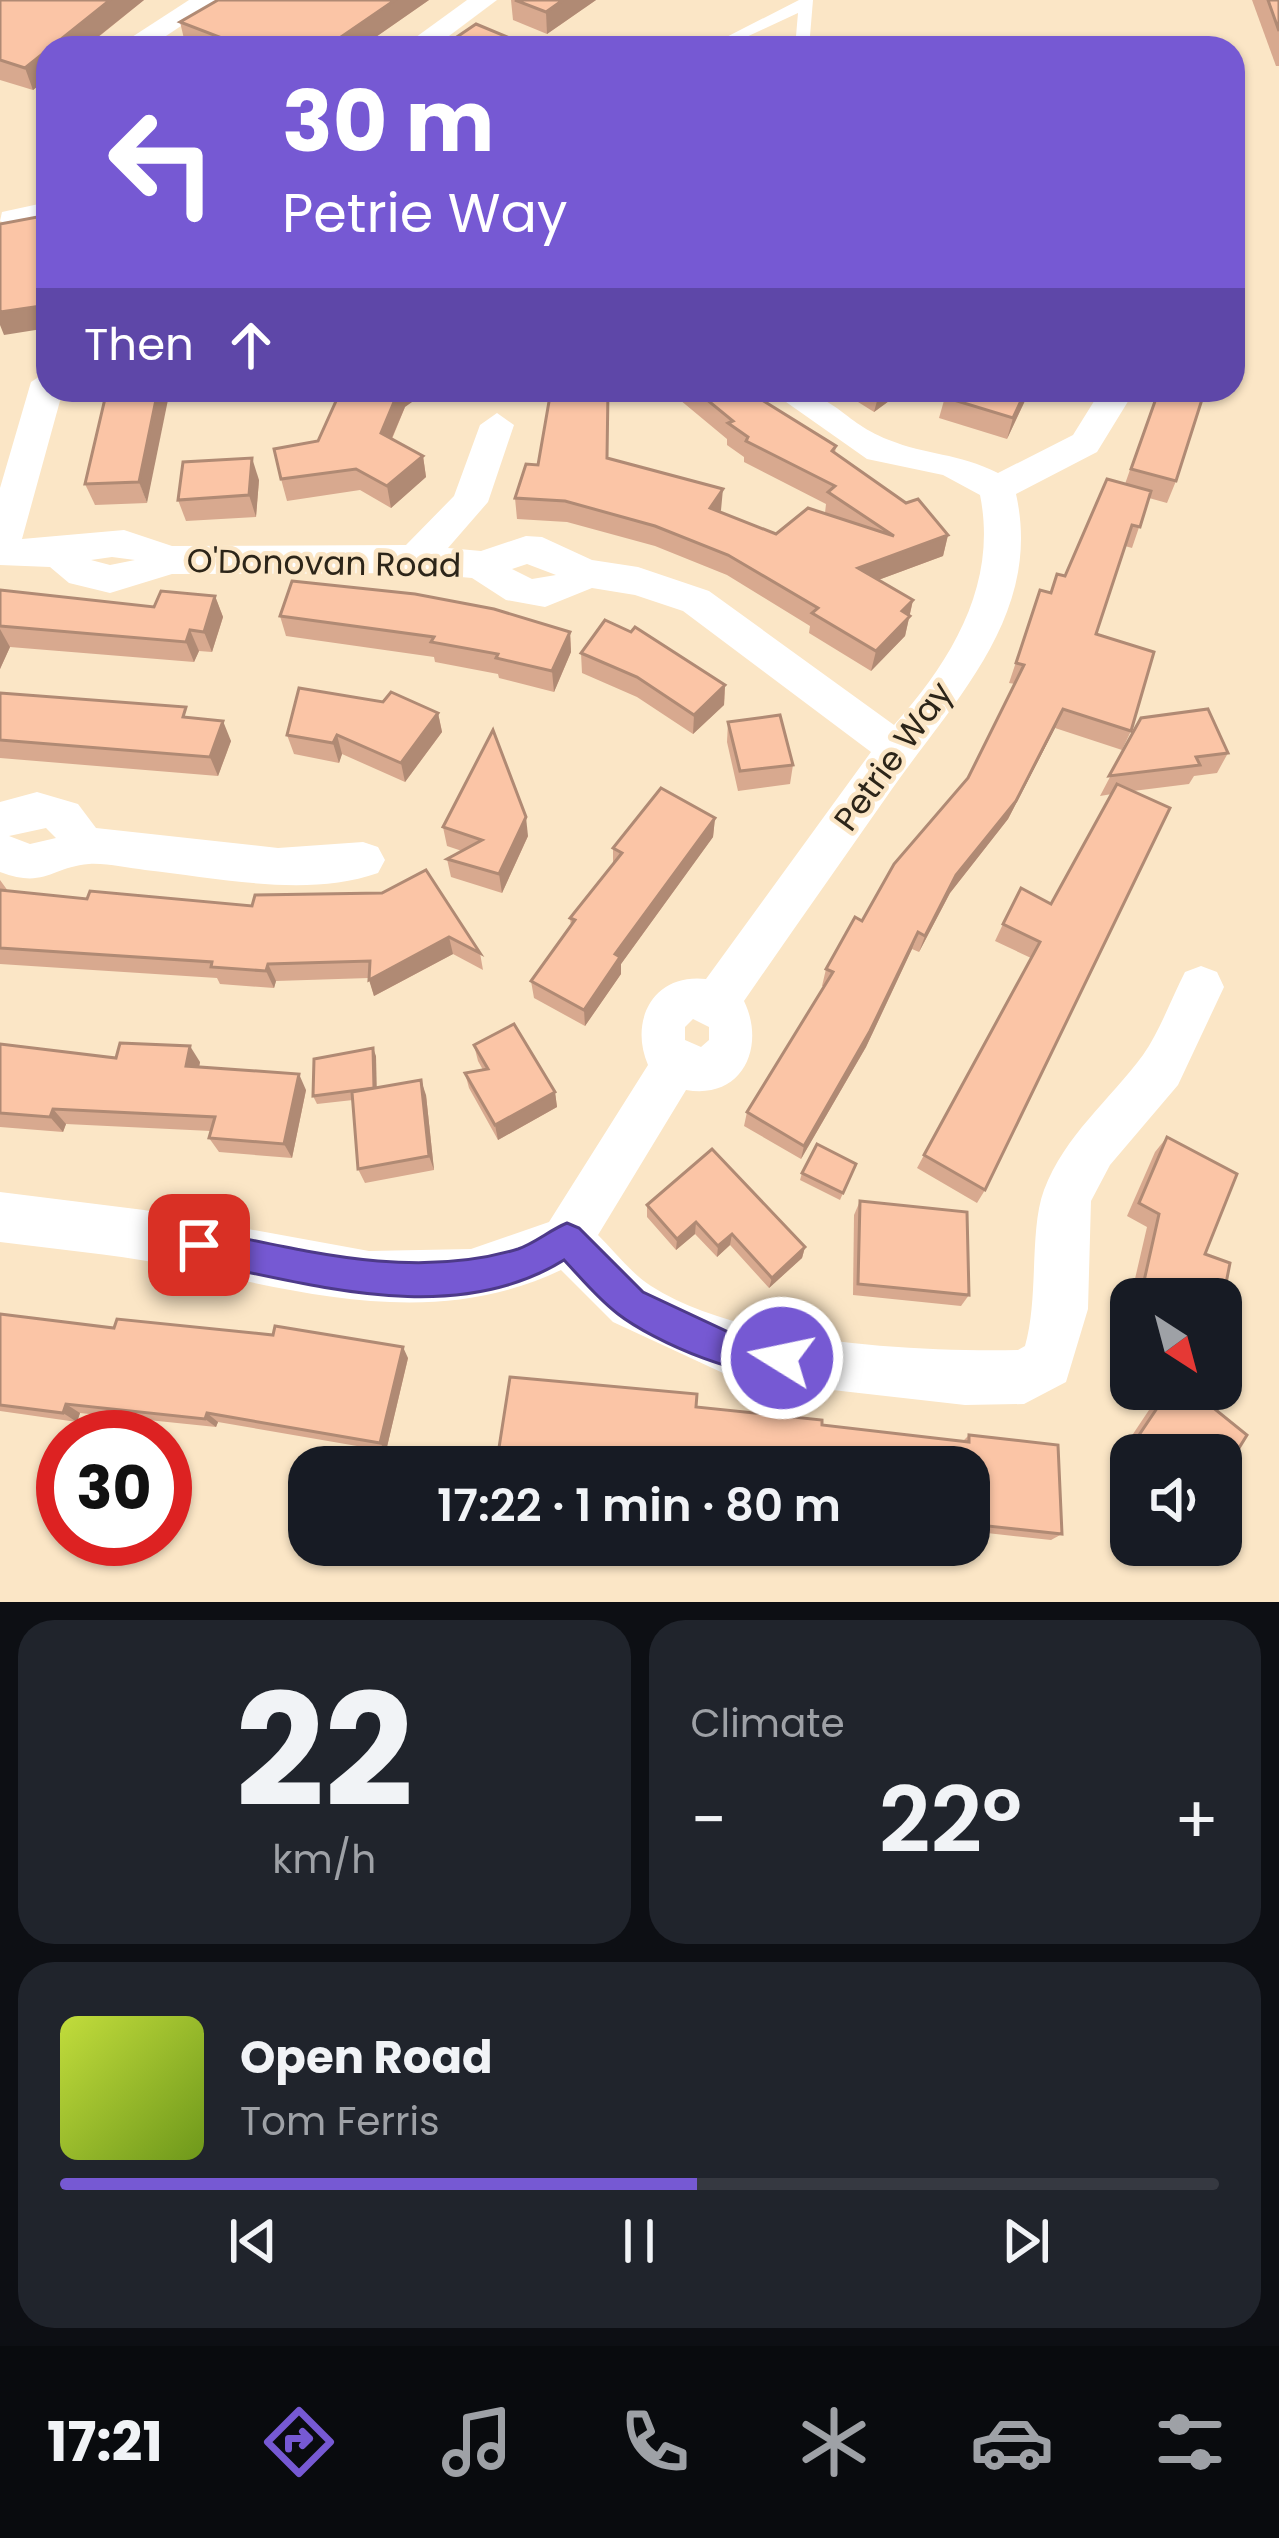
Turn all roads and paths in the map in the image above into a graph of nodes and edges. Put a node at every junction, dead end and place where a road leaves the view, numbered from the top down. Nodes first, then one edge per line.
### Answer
1 (207, 0) edge
2 (484, 0) edge
3 (806, 2) edge
4 (148, 36) edge
5 (432, 36) edge
6 (737, 36) edge
7 (803, 36) edge
8 (36, 213) edge
9 (13, 218) edge
10 (38, 402) edge
11 (805, 402) edge
12 (1113, 402) edge
13 (497, 425) dead end
14 (998, 488) junction
15 (0, 551) edge
16 (416, 560) junction
17 (897, 749) junction
18 (0, 821) edge
19 (80, 844) junction
20 (0, 851) edge
21 (362, 860) dead end
22 (1202, 987) dead end
23 (0, 1217) edge
24 (567, 1240) junction

1 - 4 street
2 - 5 street
3 - 6 lane
3 - 7 lane
8 - 9 street
10 - 15 street
11 - 14 street
12 - 14 street
13 - 16 street
14 - 17 street, Petrie Way
15 - 16 street, O'Donovan Road
16 - 17 street, O'Donovan Road
17 - 24 street, Petrie Way
18 - 19 street
19 - 20 street
19 - 21 street
22 - 24 street
23 - 24 street

